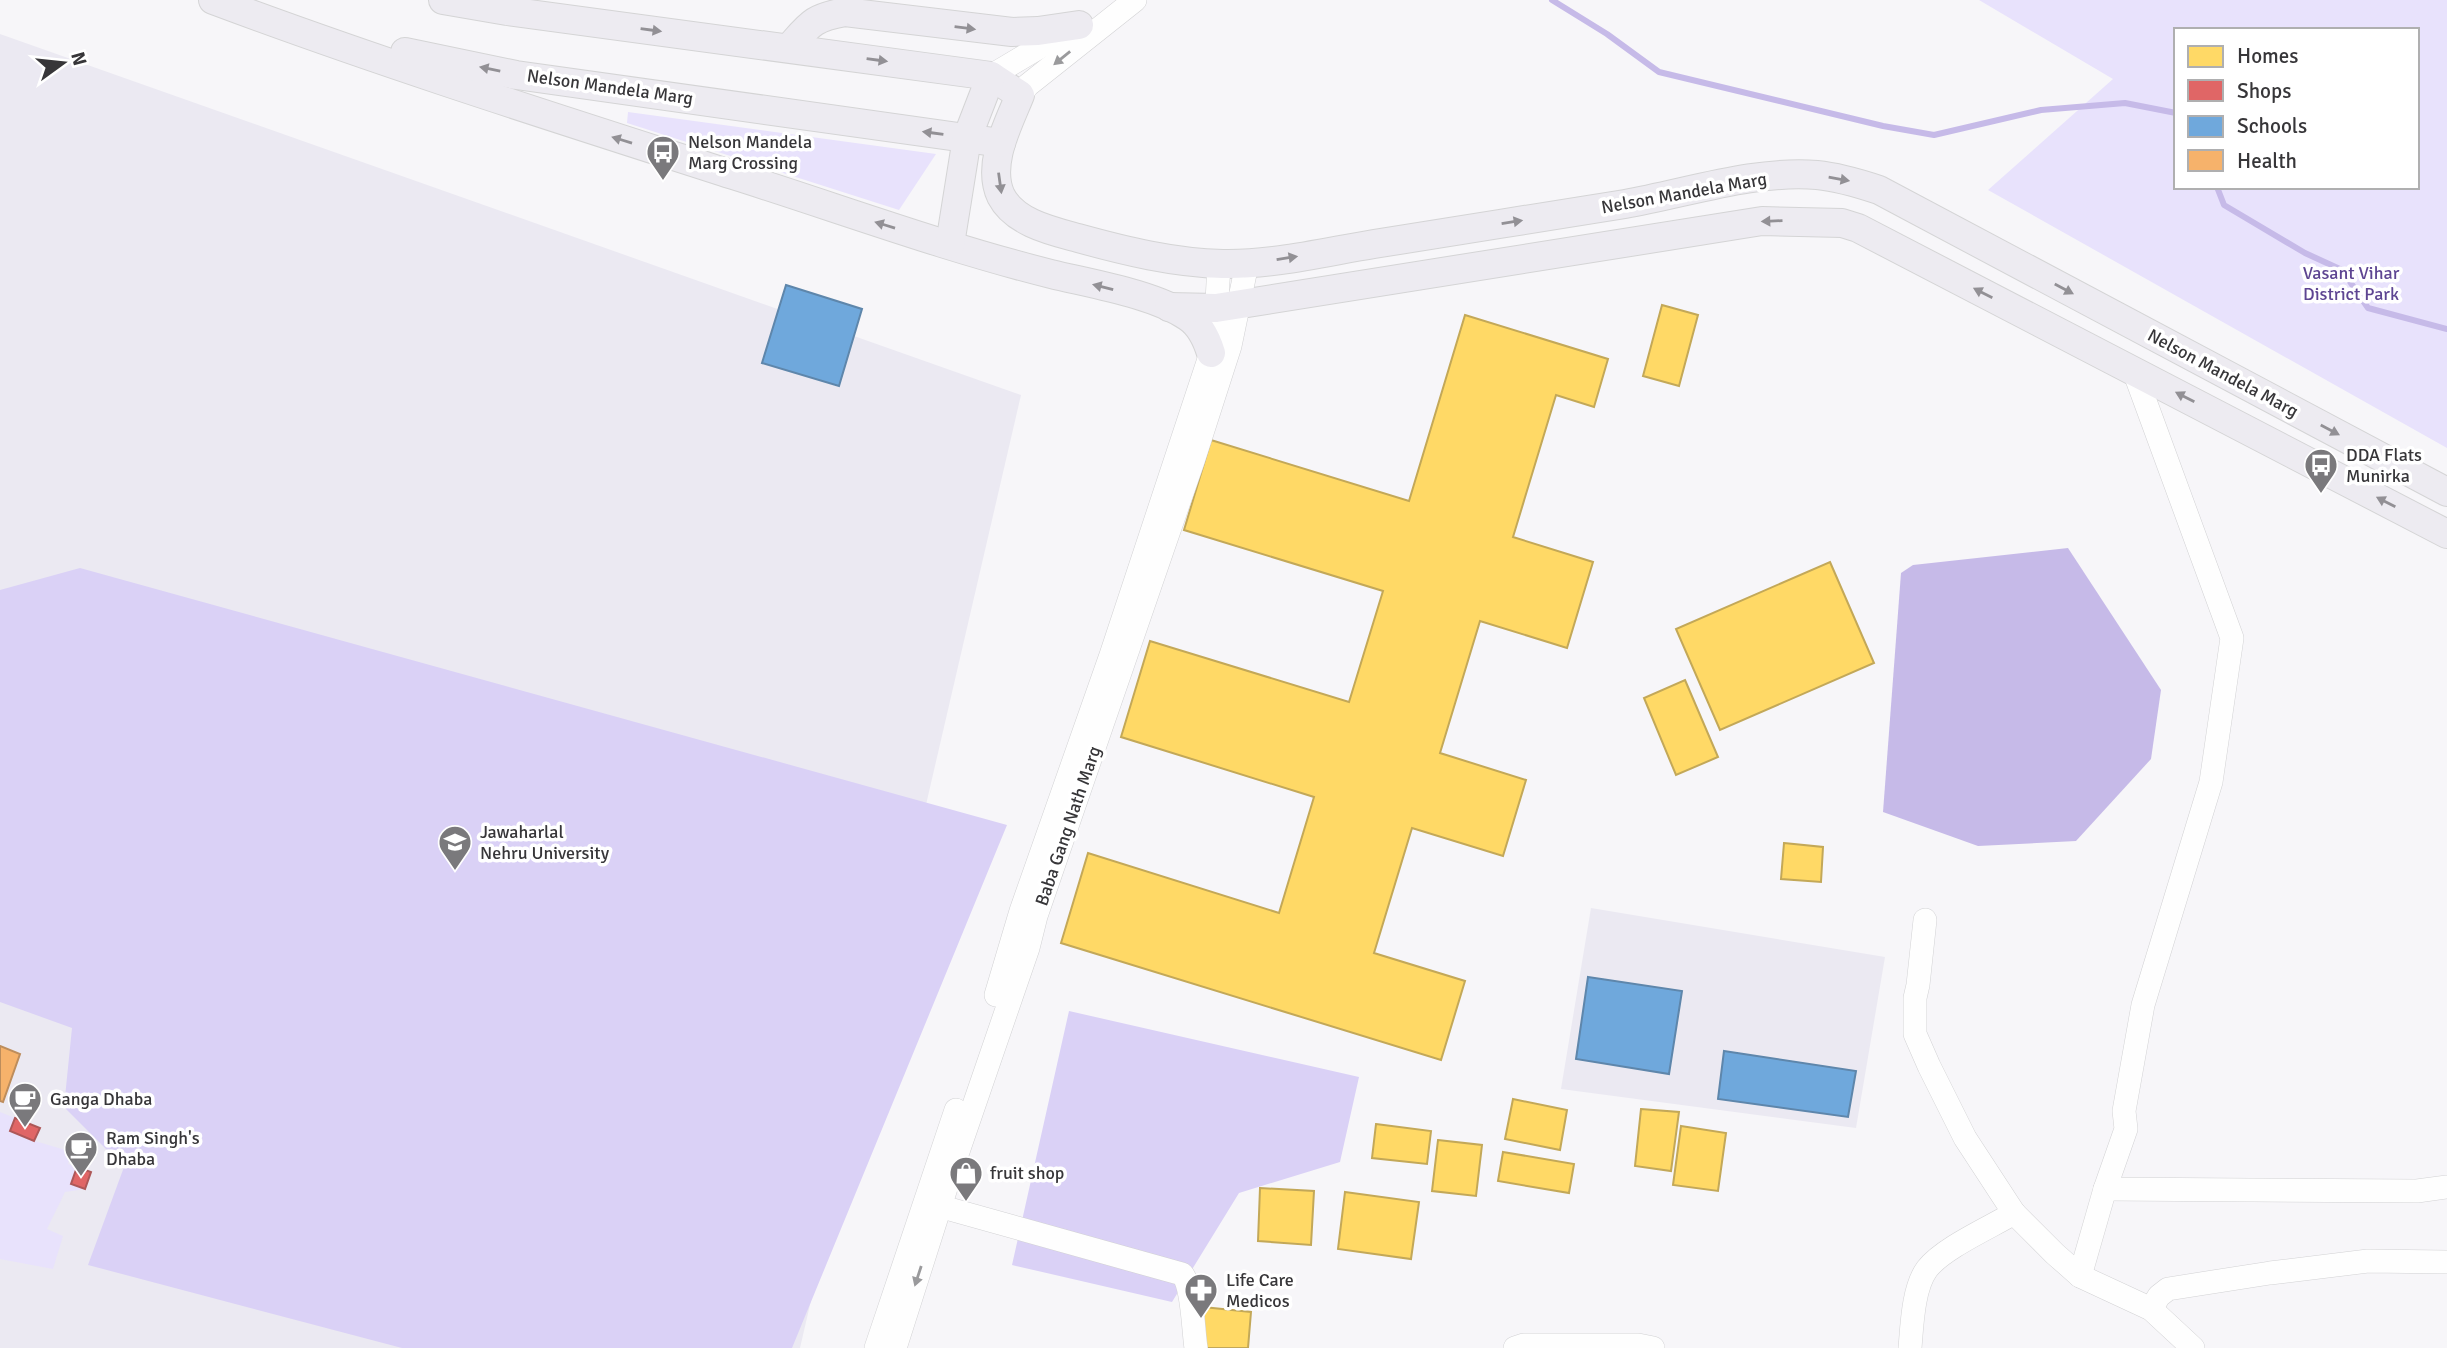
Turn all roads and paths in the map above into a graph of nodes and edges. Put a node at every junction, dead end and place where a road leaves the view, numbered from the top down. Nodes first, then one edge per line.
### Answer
1 (213, 0) edge
2 (225, 0) edge
3 (443, 0) edge
4 (1112, 0) edge
5 (1135, 0) edge
6 (1071, 29) junction
7 (789, 48) junction
8 (991, 76) junction
9 (1024, 90) junction
10 (967, 138) junction
11 (1001, 143) junction
12 (950, 244) junction
13 (1233, 264) junction
14 (1228, 306) junction
15 (1169, 307) junction
16 (1211, 353) junction
17 (2134, 371) junction
18 (2447, 492) edge
19 (2447, 534) edge
20 (1925, 920) dead end
21 (1020, 948) junction
22 (2447, 1187) edge
23 (2105, 1189) junction
24 (933, 1205) junction
25 (2014, 1213) junction
26 (2447, 1262) edge
27 (2080, 1276) junction
28 (2151, 1309) junction
29 (876, 1348) edge
30 (895, 1348) edge
31 (1196, 1348) edge
32 (1515, 1348) edge
33 (1653, 1348) edge
34 (1910, 1348) edge
35 (2193, 1348) edge

12 -> 1 main road
10 -> 2 main road, Nelson Mandela Marg
3 -> 7 main road
4 - 6 street
5 -> 9 street
7 -> 6 main road
6 - 8 street
7 -> 8 main road
8 - 9 main road
8 - 10 main road
9 - 11 main road, Nelson Mandela Marg
10 - 11 main road, Nelson Mandela Marg
10 - 12 main road
11 -> 13 main road, Nelson Mandela Marg
15 -> 12 main road
13 - 14 street
13 -> 18 main road, Nelson Mandela Marg
14 - 15 main road
14 - 16 street, Baba Gang Nath Marg
17 -> 14 main road
14 - 21 street, Baba Gang Nath Marg
15 - 16 main road
16 - 21 street, Baba Gang Nath Marg
19 -> 17 main road
17 - 23 street
20 - 25 street
21 - 24 street, Baba Gang Nath Marg
22 - 23 street
23 - 27 street
24 - 29 street, Baba Gang Nath Marg
24 -> 30 street, Baba Gang Nath Marg
24 - 31 street
25 - 27 street
25 - 34 street
26 - 28 street
27 - 28 street
28 - 35 street
32 - 33 street

